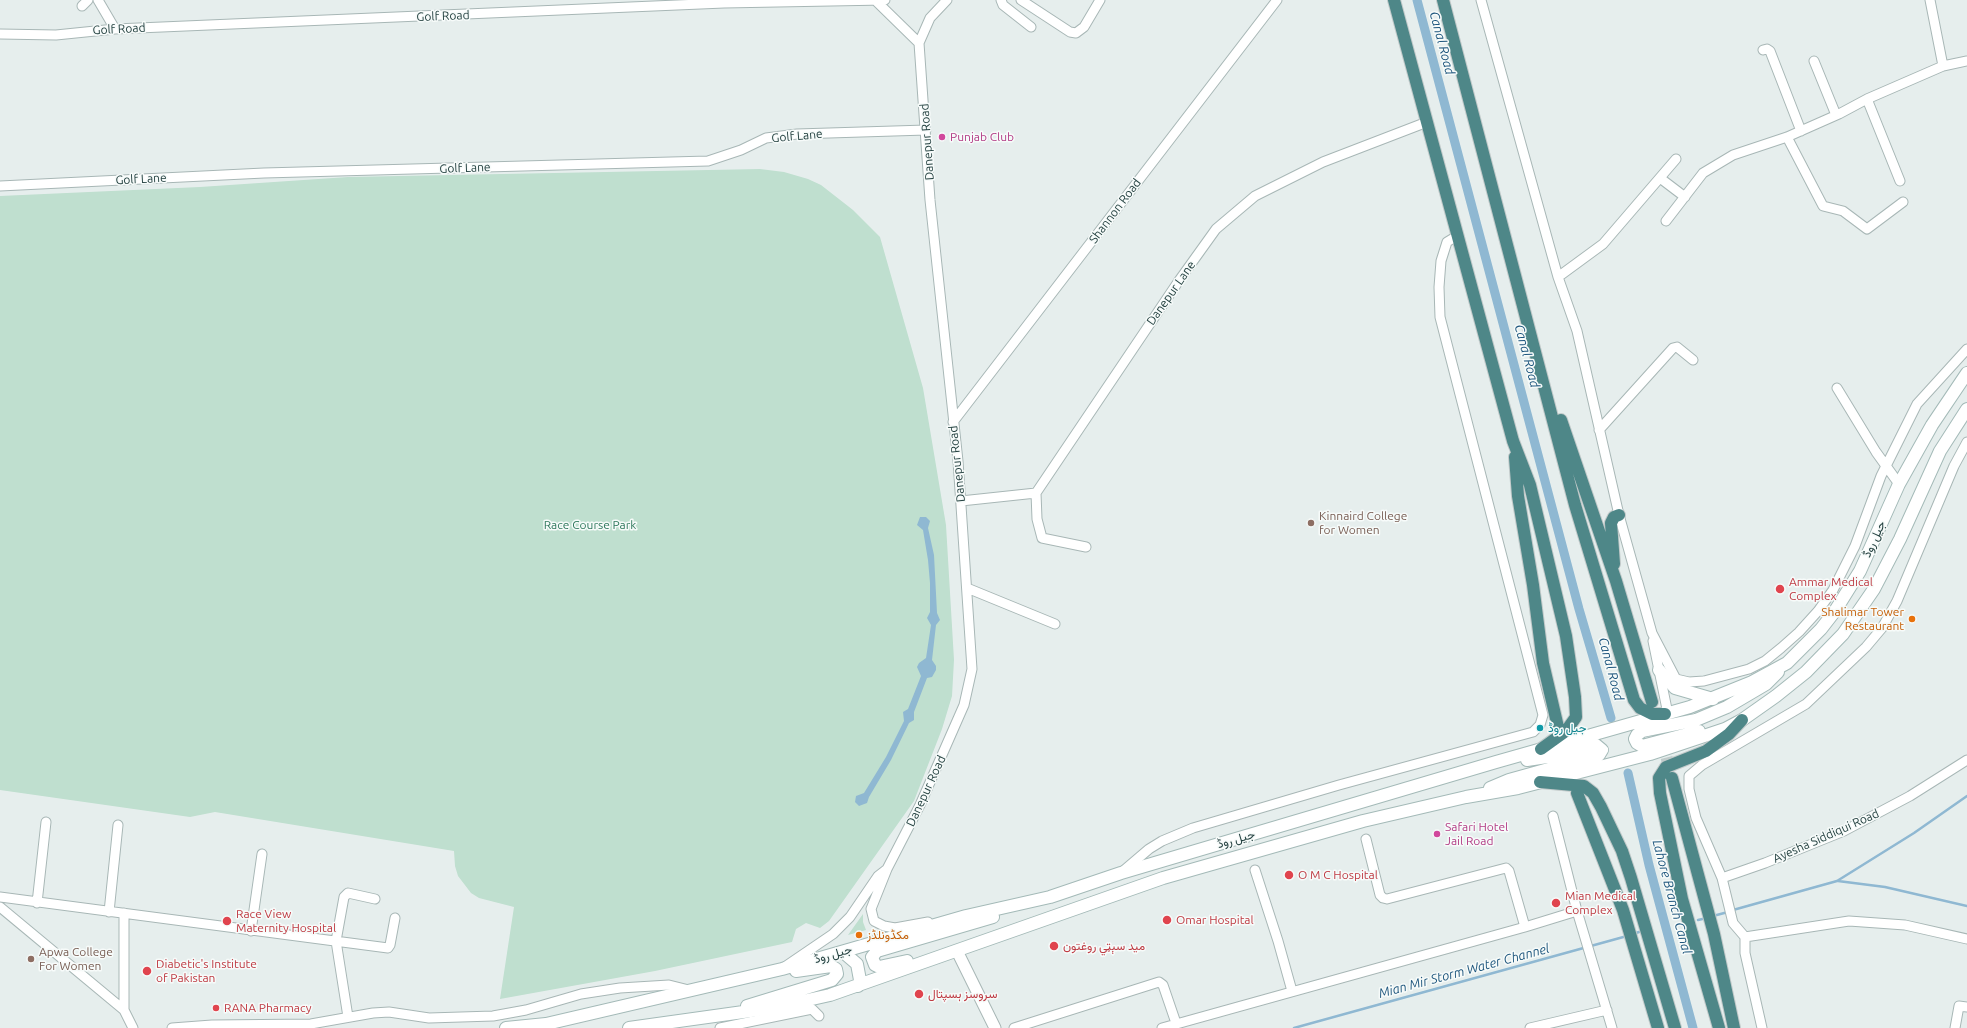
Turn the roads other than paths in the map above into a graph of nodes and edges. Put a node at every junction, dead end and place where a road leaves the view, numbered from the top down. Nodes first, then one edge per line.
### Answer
1 (98, 0) edge
2 (875, 0) edge
3 (886, 0) edge
4 (947, 0) edge
5 (1001, 0) edge
6 (1021, 0) edge
7 (1100, 0) edge
8 (1277, 0) edge
9 (1394, 0) edge
10 (1443, 0) edge
11 (1481, 0) edge
12 (1930, 0) edge
13 (809, 1) edge
14 (725, 2) edge
15 (1032, 27) dead end
16 (115, 29) junction
17 (0, 34) edge
18 (919, 43) junction
19 (1763, 50) dead end
20 (1814, 61) dead end
21 (1967, 61) edge
22 (1944, 66) junction
23 (1867, 99) junction
24 (1836, 116) junction
25 (1427, 122) junction
26 (926, 130) junction
27 (1801, 131) junction
28 (1787, 137) junction
29 (1676, 159) dead end
30 (1660, 178) junction
31 (1900, 181) dead end
32 (0, 186) edge
33 (1685, 197) junction
34 (1902, 202) dead end
35 (1666, 221) dead end
36 (1457, 236) junction
37 (1558, 277) junction
38 (1967, 349) edge
39 (1693, 360) dead end
40 (1539, 363) junction
41 (1967, 373) edge
42 (1837, 388) dead end
43 (1967, 409) edge
44 (953, 422) junction
45 (1599, 430) junction
46 (1948, 437) junction
47 (1513, 441) junction
48 (1965, 445) edge
49 (1886, 466) junction
50 (1899, 484) junction
51 (1036, 493) junction
52 (961, 501) junction
53 (1619, 515) junction
54 (1086, 547) dead end
55 (1616, 581) junction
56 (967, 588) junction
57 (1055, 624) dead end
58 (1652, 633) junction
59 (1787, 663) junction
60 (1659, 670) junction
61 (1713, 699) junction
62 (1652, 702) dead end
63 (1667, 714) junction
64 (1742, 720) junction
65 (1558, 727) dead end
66 (1725, 729) junction
67 (1541, 749) junction
68 (1967, 760) edge
69 (1496, 762) junction
70 (1672, 778) tunnel mouth
71 (1540, 782) junction
72 (1577, 793) dead end
73 (1466, 797) junction
74 (1553, 816) dead end
75 (46, 822) dead end
76 (118, 825) dead end
77 (1366, 839) dead end
78 (262, 854) dead end
79 (887, 868) junction
80 (1255, 870) dead end
81 (1121, 873) junction
82 (1722, 878) junction
83 (0, 897) edge
84 (1050, 897) junction
85 (375, 899) dead end
86 (37, 903) junction
87 (0, 907) edge
88 (1577, 911) junction
89 (109, 912) junction
90 (124, 913) junction
91 (966, 916) junction
92 (395, 918) dead end
93 (1525, 927) junction
94 (252, 931) junction
95 (1745, 937) junction
96 (1967, 939) edge
97 (336, 941) junction
98 (957, 951) junction
99 (842, 952) junction
100 (782, 969) junction
101 (722, 983) junction
102 (858, 986) junction
103 (690, 991) junction
104 (1292, 991) junction
105 (1967, 1007) edge
106 (124, 1010) junction
107 (1607, 1010) junction
108 (712, 1016) junction
109 (819, 1016) dead end
110 (344, 1018) junction
111 (1176, 1023) junction
112 (133, 1028) edge
113 (172, 1028) edge
114 (340, 1028) edge
115 (506, 1028) edge
116 (629, 1028) edge
117 (720, 1028) edge
118 (995, 1028) edge
119 (1014, 1028) edge
120 (1162, 1028) edge
121 (1530, 1028) edge
122 (1612, 1028) edge
123 (1658, 1028) edge
124 (1676, 1028) edge
125 (1719, 1028) edge
126 (1734, 1028) edge
127 (1762, 1028) edge
128 (1955, 1028) edge

1 - 16 street
2 - 3 street, Golf Road
2 - 13 street, Golf Road
2 - 18 street
4 - 18 street
5 - 15 street
6 - 7 street
8 - 44 street, Shannon Road
9 - 25 highway
10 - 40 highway
11 - 37 street
12 - 22 street
13 - 14 street, Golf Road
14 - 16 street, Golf Road
16 - 17 street, Golf Road
18 - 26 street, Danepur Road
19 - 27 street
20 - 24 street
21 - 22 street
22 - 23 street
23 - 24 street
23 - 31 street
24 - 27 street
25 - 36 highway
25 - 51 street, Danepur Lane
26 - 32 street, Golf Lane
26 - 44 street, Danepur Road
27 - 28 street
28 - 33 street
28 - 34 street
29 - 30 street
30 - 33 street
30 - 37 street
33 - 35 street
36 - 47 highway
36 - 81 street
37 - 45 street
38 - 49 street
39 - 45 street
40 - 55 highway
40 - 63 highway
41 - 50 main road, جیل روڈ
42 - 49 street
43 - 46 main road, جیل روڈ
44 - 52 street, Danepur Road
45 - 53 street
46 - 48 street
46 - 64 main road, جیل روڈ
47 - 65 highway
47 - 67 highway
48 - 82 street
49 - 50 street
49 - 58 street
50 - 59 main road, جیل روڈ
51 - 52 street
51 - 54 street
52 - 56 street, Danepur Road
53 - 55 highway
53 - 58 street
55 - 62 highway
56 - 57 street
56 - 79 street, Danepur Road
58 - 60 street
59 - 61 main road, جیل روڈ
59 - 66 main road
60 - 61 main road
60 - 63 street
61 - 63 main road, جیل روڈ
63 - 67 main road, جیل روڈ
64 - 66 main road, جیل روڈ
64 - 125 highway
66 - 71 main road, جیل روڈ
67 - 69 main road, جیل روڈ
68 - 82 street, Ayesha Siddiqui Road
69 - 73 main road
69 - 81 main road, جیل روڈ
70 - 126 highway
71 - 73 main road, جیل روڈ
71 - 124 highway
72 - 123 highway
73 - 98 main road, جیل روڈ
74 - 88 street
75 - 86 street
76 - 89 street
77 - 93 street
78 - 94 street
79 - 91 street, Danepur Road
79 - 100 street, Danepur Road
80 - 104 street
81 - 84 main road, جیل روڈ
82 - 95 street
83 - 86 street
84 - 91 main road, جیل روڈ
84 - 98 main road
85 - 97 street
86 - 89 street
87 - 106 street
88 - 93 street
88 - 107 street
89 - 90 street
90 - 94 street
90 - 106 street
91 - 99 main road, جیل روڈ
92 - 97 street
93 - 104 street
94 - 97 street
95 - 96 street
95 - 127 street
97 - 110 street
98 - 102 main road, جیل روڈ
98 - 118 street
99 - 100 main road, جیل روڈ
99 - 102 main road
100 - 101 main road, جیل روڈ
101 - 103 main road, جیل روڈ
101 - 108 main road
102 - 108 main road, جیل روڈ
103 - 110 street
103 - 115 main road, جیل روڈ
104 - 111 street
105 - 128 street
106 - 112 street
107 - 121 street
107 - 122 street
108 - 116 main road, جیل روڈ
109 - 117 street
110 - 113 street
110 - 114 street
111 - 119 street
111 - 120 street

